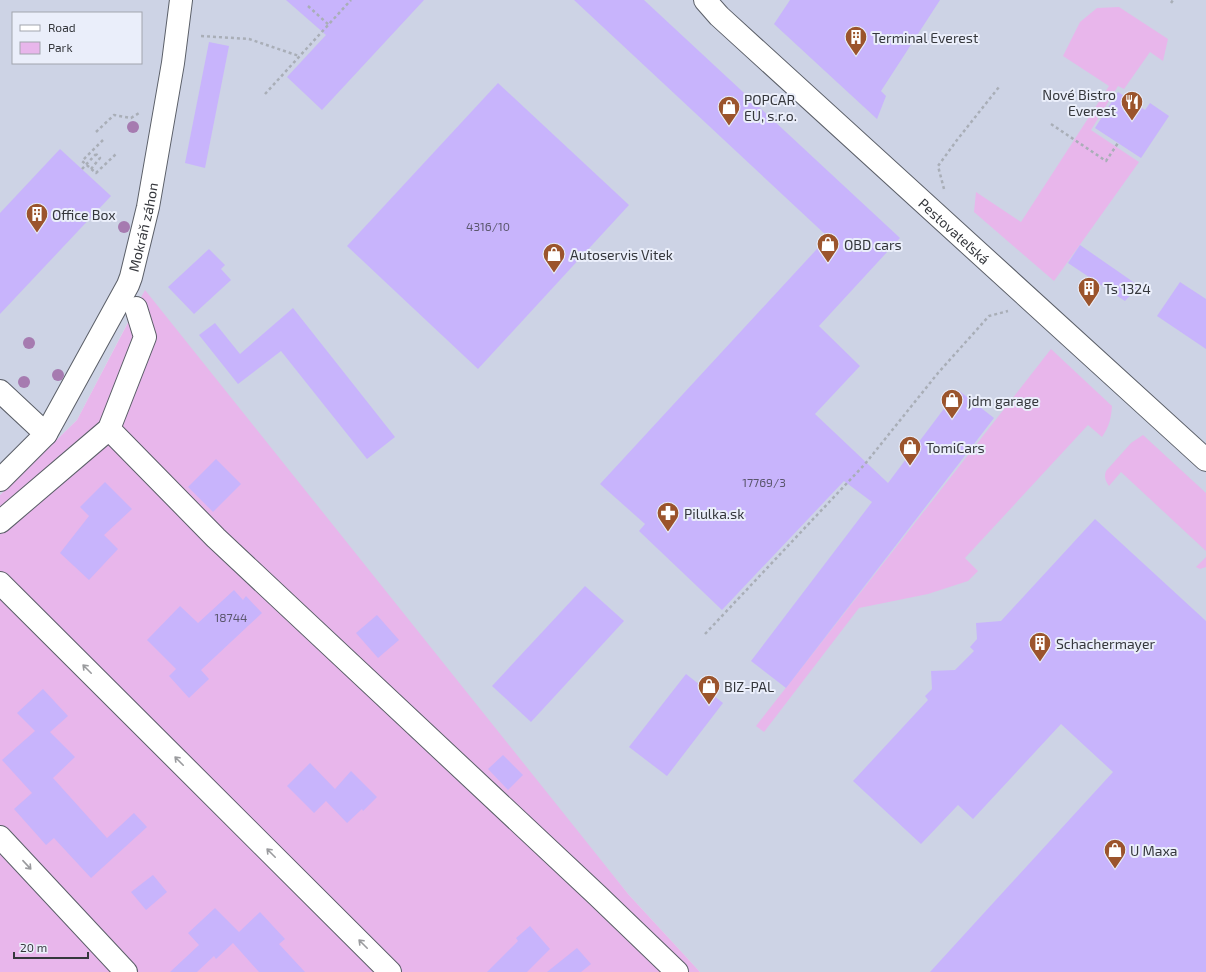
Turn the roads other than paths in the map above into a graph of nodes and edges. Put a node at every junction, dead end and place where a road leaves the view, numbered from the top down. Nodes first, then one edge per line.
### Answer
1 (181, 0) edge
2 (705, 0) edge
3 (136, 308) dead end
4 (0, 391) edge
5 (109, 429) junction
6 (46, 434) junction
7 (1206, 460) edge
8 (0, 480) edge
9 (0, 522) edge
10 (0, 583) edge
11 (0, 837) edge
12 (126, 972) edge
13 (390, 972) edge
14 (676, 972) edge

1 - 6 street, Mokráň záhon
2 - 7 street, Pestovateľská
3 - 5 street
4 - 6 street
5 - 9 street
5 - 14 street
6 - 8 street, Mokráň záhon
13 -> 10 street
11 -> 12 street

